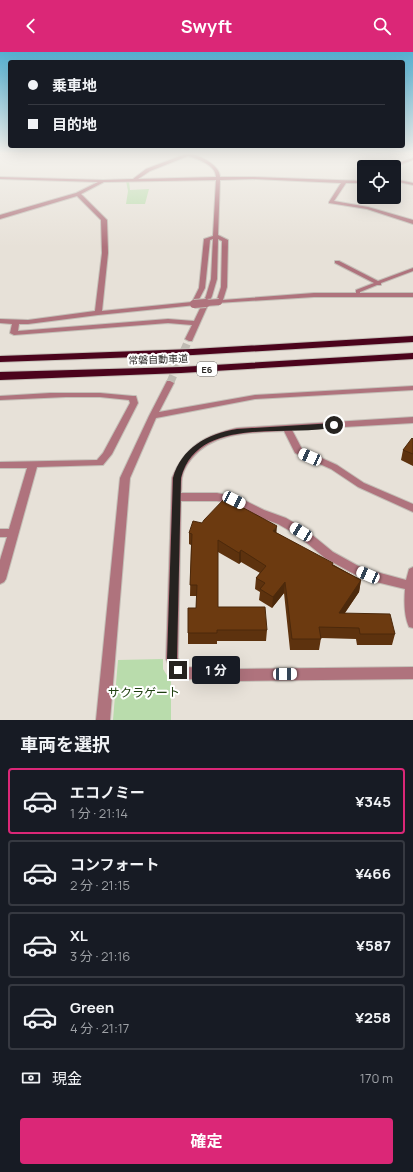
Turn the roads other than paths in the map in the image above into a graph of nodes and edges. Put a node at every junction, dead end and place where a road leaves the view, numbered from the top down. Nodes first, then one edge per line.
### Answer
1 (95, 185) edge
2 (218, 185) edge
3 (342, 185) edge
4 (78, 194) junction
5 (0, 217) edge
6 (413, 222) edge
7 (216, 237) junction
8 (337, 262) dead end
9 (413, 269) edge
10 (379, 284) junction
11 (358, 294) junction
12 (413, 295) edge
13 (220, 302) junction
14 (194, 304) junction
15 (98, 312) junction
16 (0, 320) edge
17 (16, 322) junction
18 (196, 323) junction
19 (189, 339) tunnel mouth
20 (413, 339) edge
21 (413, 356) edge
22 (0, 358) edge
23 (0, 376) edge
24 (170, 383) tunnel mouth
25 (413, 388) edge
26 (0, 398) edge
27 (153, 416) junction
28 (413, 420) edge
29 (287, 428) junction
30 (33, 464) junction
31 (0, 465) edge
32 (177, 497) junction
33 (413, 508) edge
34 (0, 533) edge
35 (13, 533) junction
36 (413, 572) edge
37 (0, 579) edge
38 (411, 586) junction
39 (413, 623) edge
40 (413, 673) edge
41 (104, 720) edge

1 - 4 street
2 - 7 street
3 - 6 street
4 - 5 street
4 - 15 street
7 - 13 street
7 - 14 street
7 - 18 street
8 - 10 lane
9 - 10 lane
10 - 11 lane
11 - 12 street
11 - 13 street
13 - 14 street, bridge
14 - 15 street
15 - 17 street
16 - 17 street
17 - 18 street
18 - 19 street
20 - 22 highway, 常磐自動車道 / E6
21 - 23 highway, 常磐自動車道 / E6
24 - 27 street
25 - 27 street
26 - 30 street
27 - 41 street
28 - 29 street
29 - 32 street
29 - 33 street
30 - 31 street
30 - 35 street
32 - 38 street
32 - 40 street
34 - 35 street
35 - 37 street
36 - 38 street
38 - 39 street

